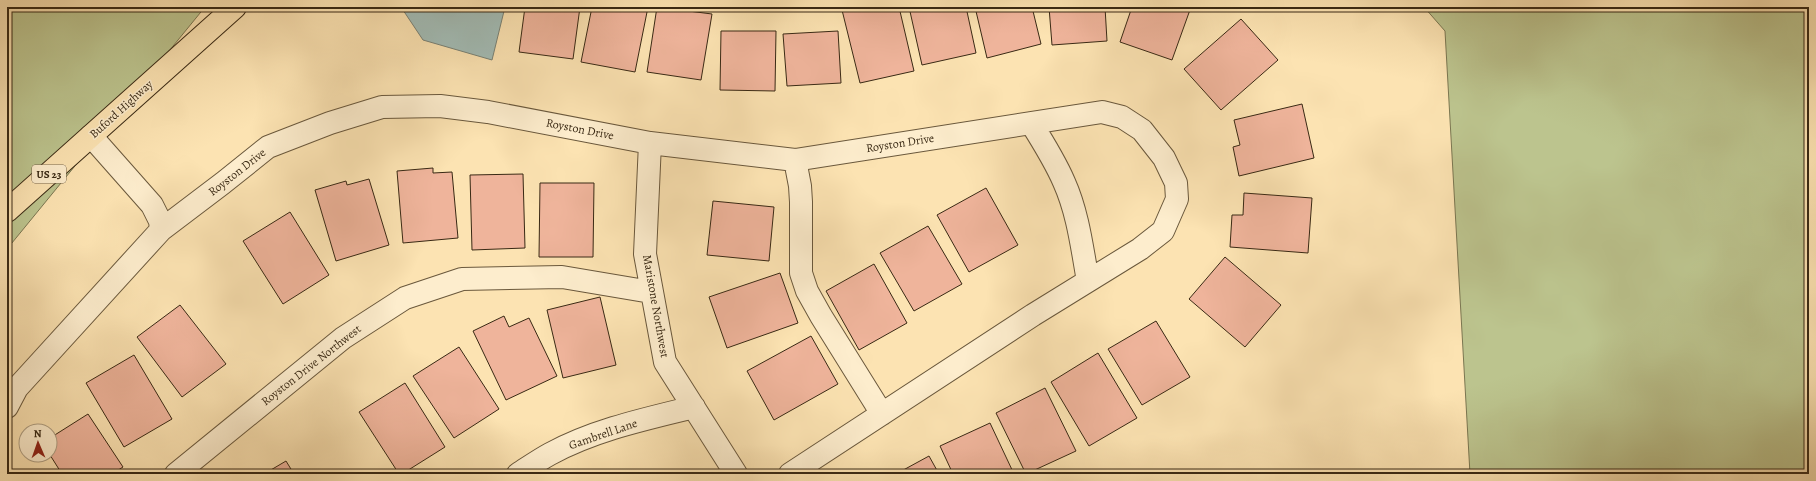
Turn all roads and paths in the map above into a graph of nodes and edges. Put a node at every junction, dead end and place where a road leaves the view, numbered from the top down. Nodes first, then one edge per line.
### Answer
1 (235, 7) edge
2 (1031, 123) junction
3 (91, 136) junction
4 (650, 143) junction
5 (795, 160) junction
6 (7, 211) edge
7 (161, 230) junction
8 (1088, 281) junction
9 (652, 292) junction
10 (7, 407) edge
11 (694, 408) junction
12 (882, 414) junction
13 (176, 474) edge
14 (518, 474) edge
15 (736, 474) edge
16 (790, 474) edge

1 - 3 main road, Buford Highway / US 23
2 - 5 street, Royston Drive
2 - 8 street
2 - 8 street, Royston Drive
3 - 6 main road, Buford Highway / US 23
3 - 7 street
4 - 5 street, Royston Drive
4 - 7 street, Royston Drive
4 - 9 street, Maristone Northwest
5 - 12 street
7 - 10 street, Royston Drive
8 - 12 street, Royston Drive
9 - 11 street, Maristone Northwest
9 - 13 street, Royston Drive Northwest
11 - 14 street, Gambrell Lane
11 - 15 street, Maristone Northwest
12 - 16 street, Royston Drive

